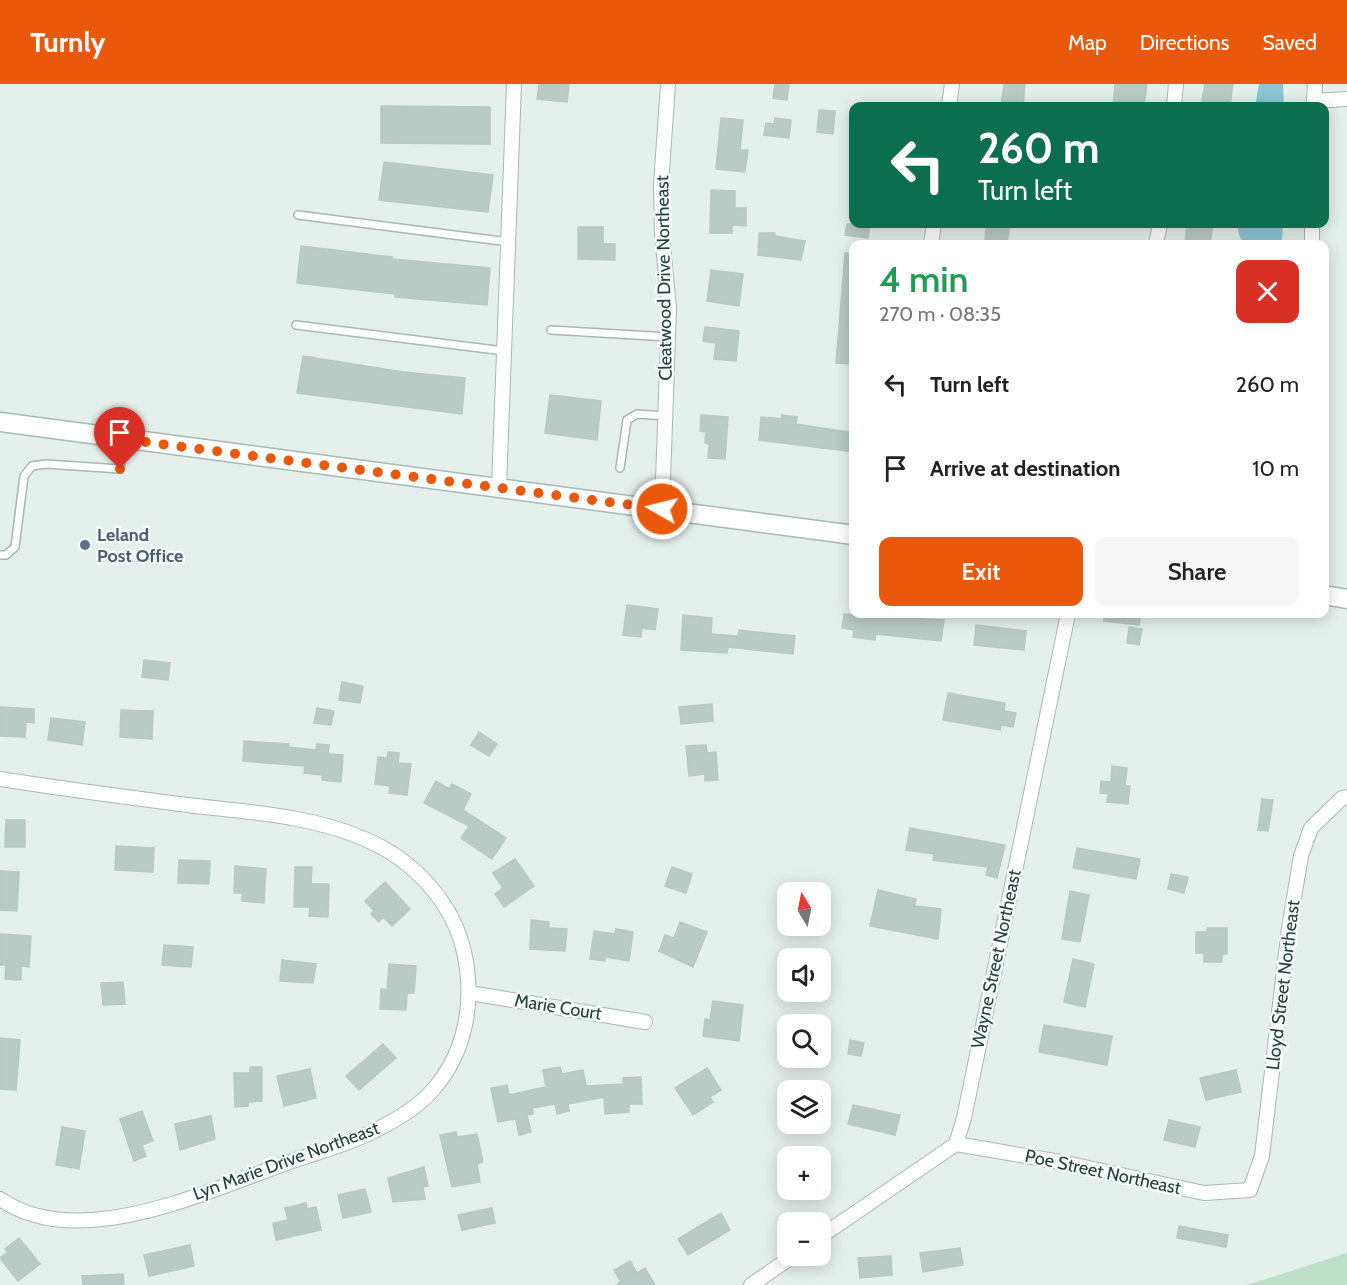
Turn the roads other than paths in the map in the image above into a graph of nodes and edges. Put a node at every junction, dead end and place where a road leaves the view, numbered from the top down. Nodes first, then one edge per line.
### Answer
1 (514, 84) edge
2 (668, 84) edge
3 (952, 84) edge
4 (1176, 84) edge
5 (1315, 84) edge
6 (1347, 99) edge
7 (950, 102) edge
8 (1174, 102) edge
9 (1314, 102) edge
10 (1327, 102) edge
11 (298, 215) dead end
12 (508, 242) junction
13 (296, 325) dead end
14 (551, 330) dead end
15 (668, 337) junction
16 (504, 351) junction
17 (666, 416) junction
18 (0, 422) edge
19 (122, 439) junction
20 (620, 468) dead end
21 (499, 487) junction
22 (662, 509) junction
23 (849, 534) edge
24 (0, 555) edge
25 (1329, 597) edge
26 (1347, 599) edge
27 (1067, 618) edge
28 (0, 779) edge
29 (1347, 797) edge
30 (470, 993) junction
31 (645, 1022) dead end
32 (956, 1144) junction
33 (1250, 1190) joint
34 (0, 1199) edge
35 (831, 1229) edge
36 (779, 1266) edge
37 (751, 1285) edge

1 - 12 street
2 - 15 street, Cleatwood Drive Northeast
3 - 7 street
4 - 8 street
5 - 9 street
6 - 10 street
11 - 12 lane
12 - 16 street
13 - 16 lane
14 - 15 lane
15 - 17 street, Cleatwood Drive Northeast
16 - 21 street
17 - 20 lane
17 - 22 street, Cleatwood Drive Northeast
18 - 19 main road
19 - 21 main road
19 - 24 lane
21 - 22 main road
22 - 23 main road
25 - 26 main road
27 - 32 street, Wayne Street Northeast
28 - 30 street, Lyn Marie Drive Northeast
29 - 33 street, Lloyd Street Northeast
30 - 31 street, Marie Court
30 - 34 street, Lyn Marie Drive Northeast
32 - 33 street, Poe Street Northeast
32 - 35 street
36 - 37 street

